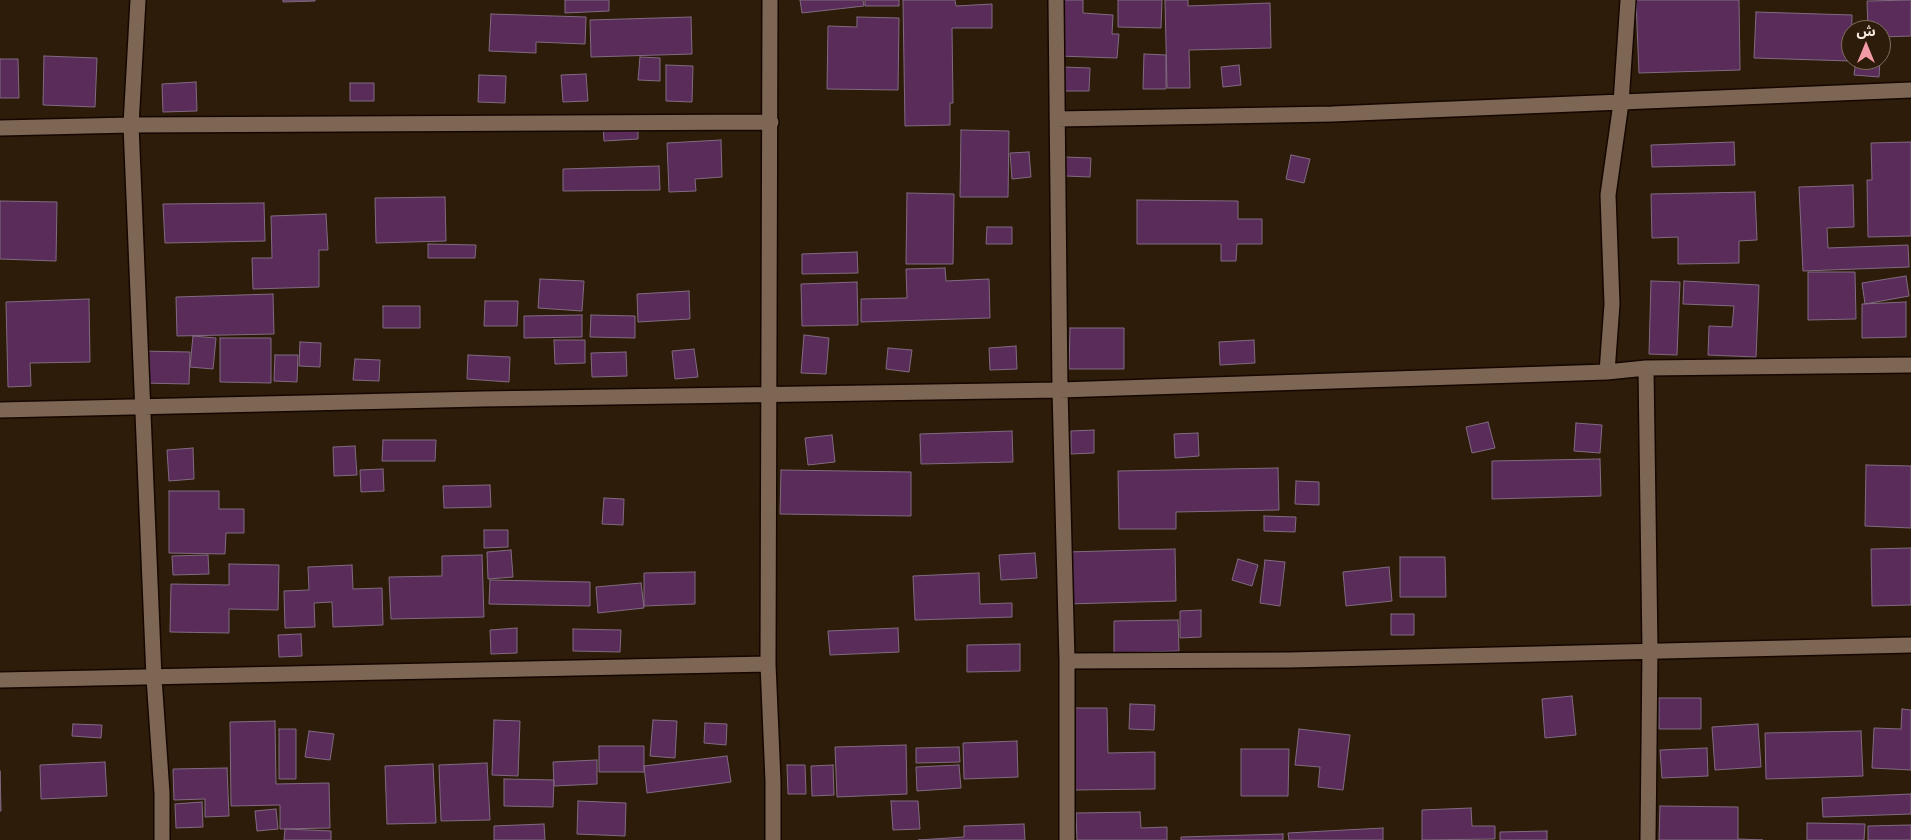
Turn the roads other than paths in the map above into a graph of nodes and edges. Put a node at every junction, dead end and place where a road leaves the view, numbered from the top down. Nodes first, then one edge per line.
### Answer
1 (138, 0) edge
2 (770, 0) edge
3 (1056, 0) edge
4 (1628, 0) edge
5 (1911, 90) edge
6 (1621, 104) junction
7 (1057, 119) junction
8 (771, 122) junction
9 (131, 125) junction
10 (0, 128) edge
11 (1911, 364) edge
12 (1646, 368) junction
13 (1607, 372) junction
14 (1060, 390) junction
15 (770, 395) junction
16 (143, 407) junction
17 (0, 410) edge
18 (1911, 645) edge
19 (1650, 650) junction
20 (1067, 661) junction
21 (768, 664) junction
22 (154, 678) junction
23 (0, 680) edge
24 (162, 840) edge
25 (773, 840) edge
26 (1067, 840) edge
27 (1648, 840) edge

1 - 9 street
2 - 8 street
3 - 7 street
4 - 6 street
5 - 6 street
6 - 7 street
6 - 13 street
7 - 14 street
8 - 9 street
8 - 15 street
9 - 10 street
9 - 16 street
11 - 12 street
12 - 13 street
12 - 19 street
13 - 14 street
14 - 15 street
14 - 20 street
15 - 16 street
15 - 21 street
16 - 17 street
16 - 22 street
18 - 19 street
19 - 20 street
19 - 27 street
20 - 26 street
21 - 22 street
21 - 25 street
22 - 23 street
22 - 24 street

